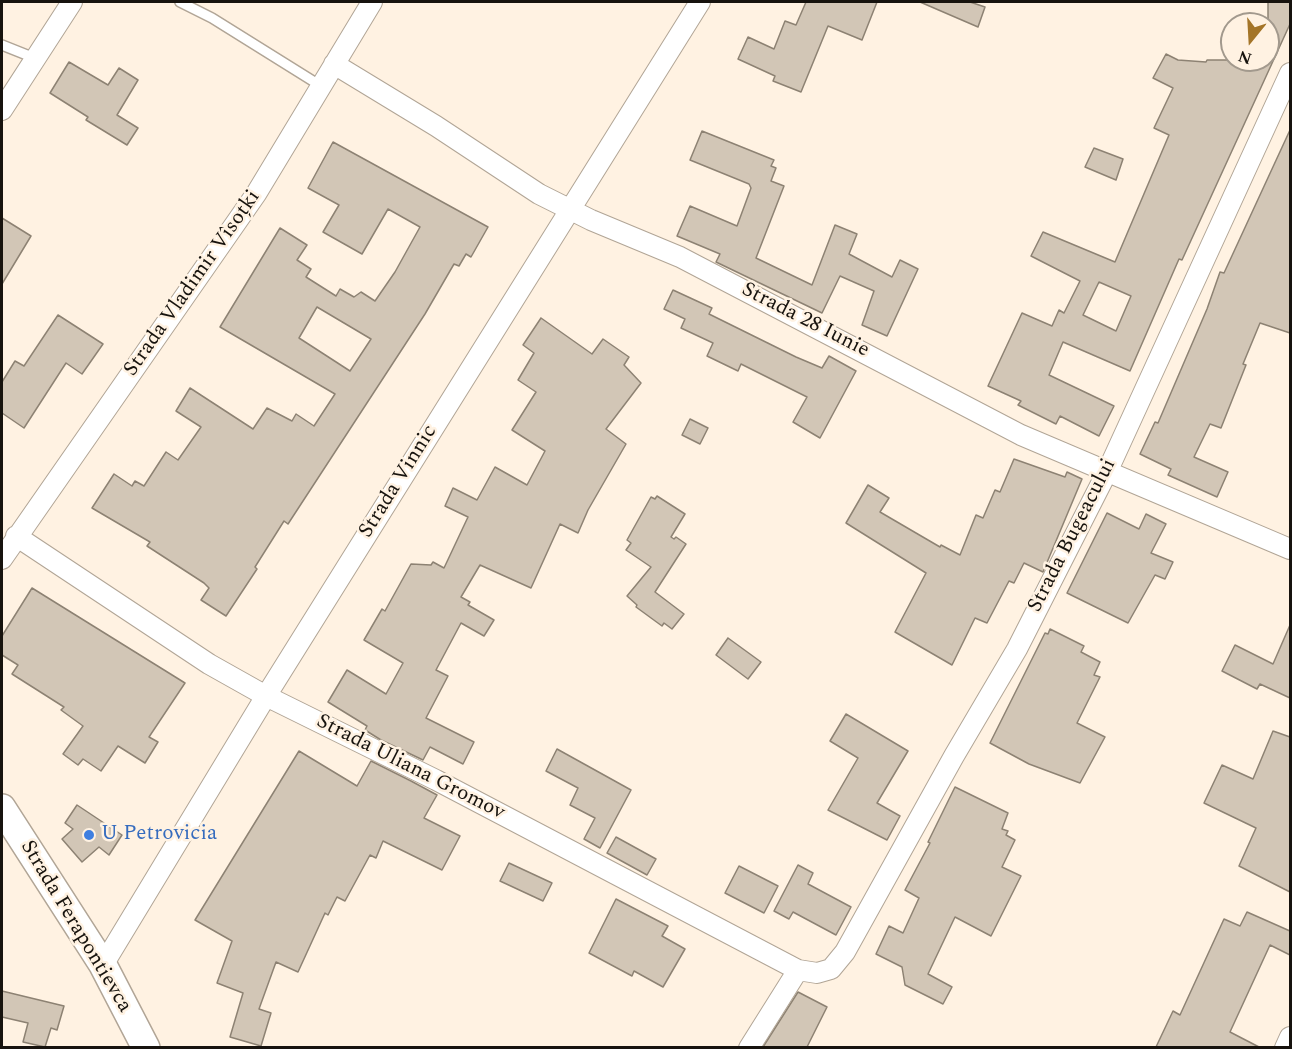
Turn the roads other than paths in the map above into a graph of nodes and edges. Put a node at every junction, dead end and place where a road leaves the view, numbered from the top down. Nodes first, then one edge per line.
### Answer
1 (72, 2) edge
2 (180, 2) edge
3 (372, 2) edge
4 (700, 2) edge
5 (2, 45) edge
6 (37, 59) junction
7 (334, 64) junction
8 (1290, 73) edge
9 (321, 86) junction
10 (2, 110) edge
11 (569, 209) junction
12 (1107, 470) junction
13 (16, 536) junction
14 (1290, 549) edge
15 (2, 559) edge
16 (266, 696) junction
17 (2, 808) edge
18 (103, 965) junction
19 (808, 972) junction
20 (1290, 1037) edge
21 (146, 1047) edge
22 (749, 1047) edge
23 (1285, 1047) edge

1 - 6 street
2 - 9 lane
3 - 7 street, Strada Vladimir Vîsoțki
4 - 11 street, Strada Vinnic
5 - 6 lane
6 - 10 street
7 - 9 street, Strada Vladimir Vîsoțki
7 - 11 street, Strada 28 Iunie
8 - 12 street, Strada Bugeacului
9 - 13 street, Strada Vladimir Vîsoțki
11 - 12 street, Strada 28 Iunie
11 - 16 street, Strada Vinnic
12 - 14 street, Strada 28 Iunie
12 - 19 street, Strada Bugeacului
13 - 15 street, Strada Vladimir Vîsoțki
13 - 16 street, Strada Uliana Gromov
16 - 18 street, Strada Vinnic
16 - 19 street, Strada Uliana Gromov
17 - 18 main road, Strada Ferapontievca
18 - 21 main road, Strada Ferapontievca
19 - 22 street, Strada Bugeacului
20 - 23 street

